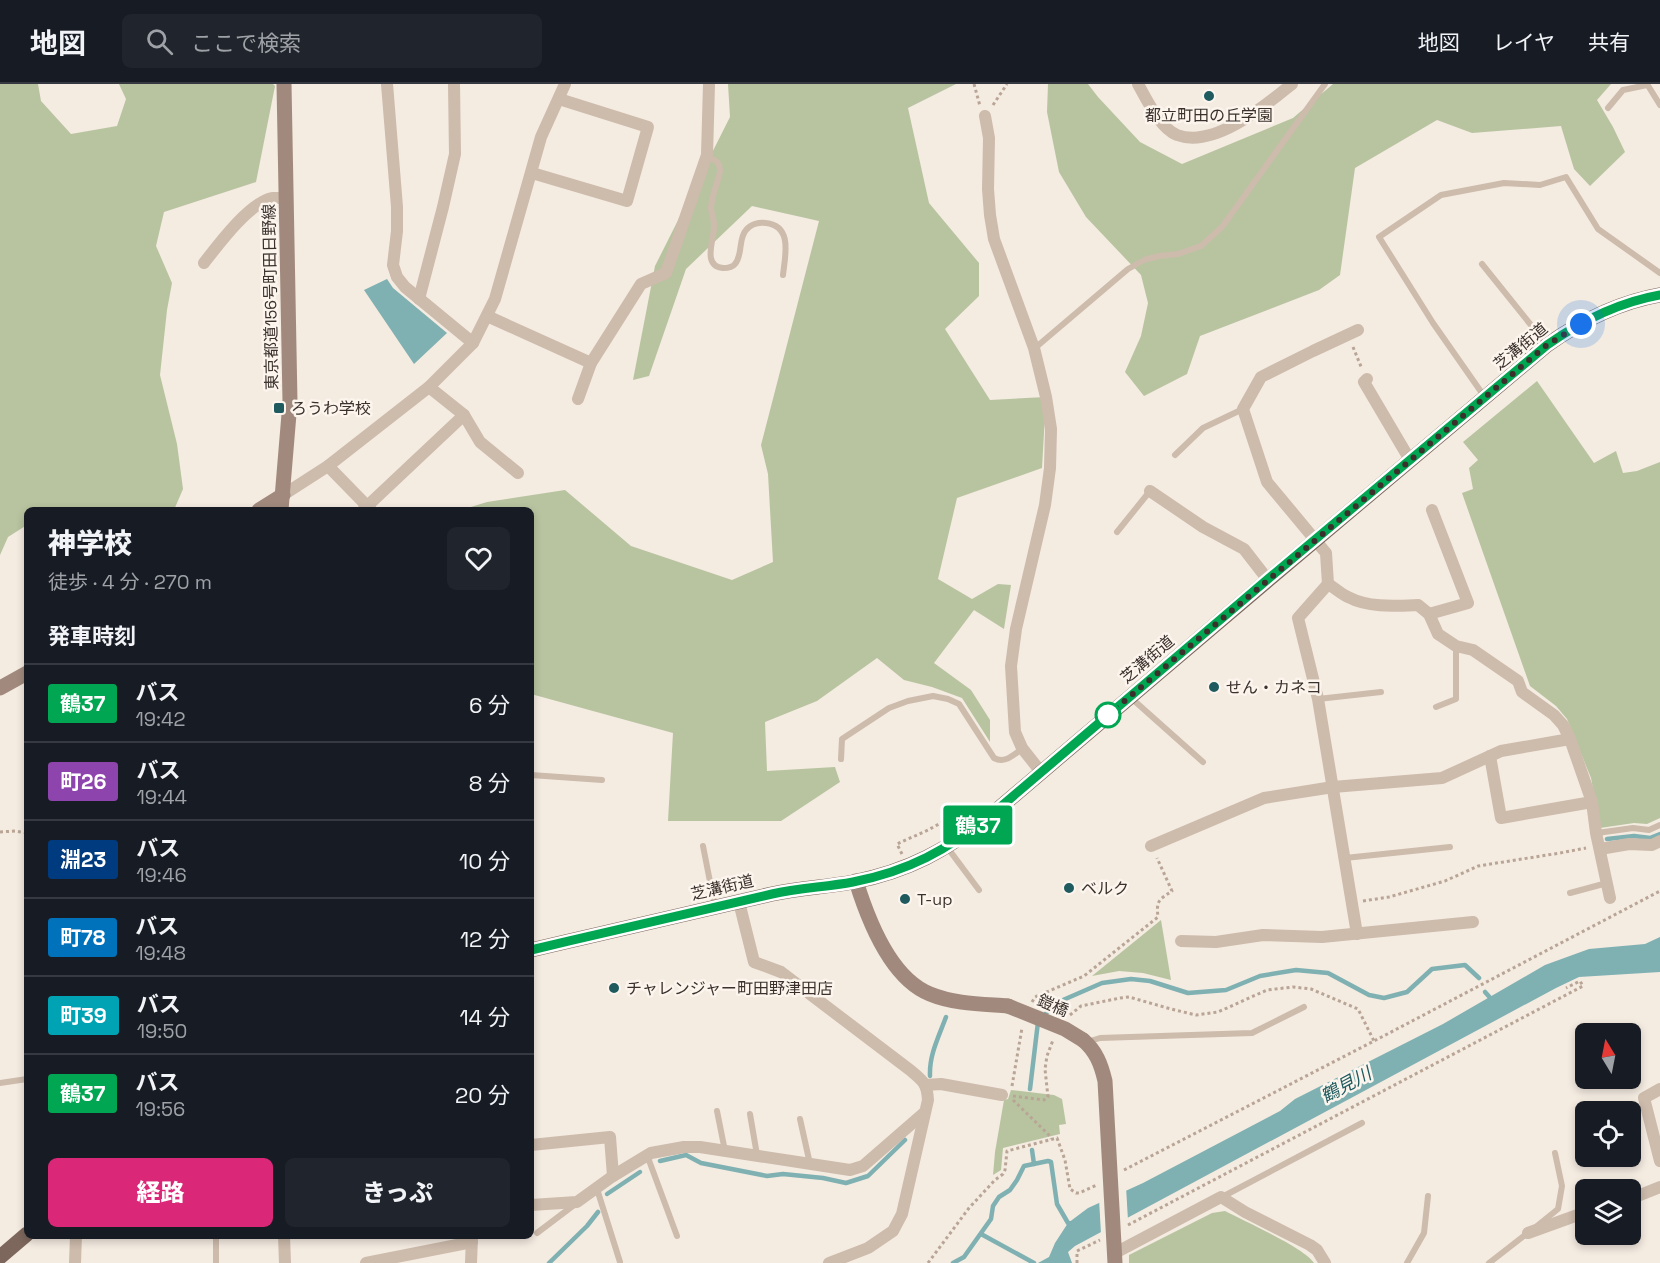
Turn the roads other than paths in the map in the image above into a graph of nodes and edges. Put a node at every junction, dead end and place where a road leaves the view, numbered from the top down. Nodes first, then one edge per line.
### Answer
1 (285, 84) edge
2 (387, 84) edge
3 (454, 84) edge
4 (565, 84) edge
5 (709, 84) edge
6 (1138, 84) edge
7 (1292, 84) edge
8 (1325, 84) edge
9 (1647, 84) edge
10 (559, 99) junction
11 (1660, 105) edge
12 (1608, 108) dead end
13 (985, 116) road end
14 (707, 155) junction
15 (532, 173) junction
16 (286, 198) junction
17 (204, 263) dead end
18 (1482, 264) dead end
19 (1660, 273) edge
20 (783, 275) dead end
21 (1660, 295) edge
22 (420, 298) junction
23 (487, 316) junction
24 (1352, 332) road end
25 (473, 343) junction
26 (1547, 345) junction
27 (1034, 348) junction
28 (591, 363) junction
29 (1367, 379) road end
30 (429, 387) junction
31 (1485, 397) junction
32 (578, 399) dead end
33 (1243, 409) junction
34 (464, 414) junction
35 (1175, 454) dead end
36 (1410, 460) junction
37 (328, 466) junction
38 (518, 473) dead end
39 (1150, 491) joint
40 (282, 502) edge
41 (268, 507) edge
42 (365, 507) edge
43 (369, 507) edge
44 (1432, 510) dead end
45 (1117, 532) dead end
46 (1315, 540) junction
47 (1268, 579) junction
48 (1328, 584) junction
49 (1429, 614) junction
50 (1456, 646) junction
51 (24, 675) edge
52 (0, 688) edge
53 (1381, 692) dead end
54 (1130, 697) junction
55 (1318, 699) junction
56 (1436, 707) dead end
57 (1570, 739) junction
58 (1022, 748) junction
59 (1490, 756) junction
60 (842, 759) dead end
61 (1203, 762) dead end
62 (1041, 772) junction
63 (534, 775) edge
64 (602, 780) dead end
65 (1333, 787) junction
66 (1592, 802) junction
67 (1660, 825) edge
68 (1660, 841) edge
69 (1598, 842) junction
70 (703, 846) dead end
71 (1151, 846) road end
72 (947, 847) junction
73 (1450, 847) dead end
74 (1345, 858) junction
75 (856, 881) junction
76 (1607, 883) junction
77 (979, 890) dead end
78 (1570, 893) dead end
79 (1610, 898) dead end
80 (739, 902) junction
81 (715, 907) junction
82 (1473, 922) dead end
83 (1357, 934) junction
84 (1181, 941) dead end
85 (534, 949) edge
86 (1304, 1006) dead end
87 (1085, 1041) junction
88 (24, 1079) edge
89 (0, 1083) edge
90 (925, 1085) junction
91 (1660, 1089) edge
92 (1006, 1095) road end
93 (717, 1111) dead end
94 (924, 1113) junction
95 (750, 1114) dead end
96 (800, 1119) dead end
97 (1362, 1123) dead end
98 (534, 1145) edge
99 (725, 1151) junction
100 (1556, 1153) dead end
101 (647, 1155) junction
102 (757, 1156) junction
103 (1660, 1161) edge
104 (810, 1164) junction
105 (613, 1176) junction
106 (1660, 1187) edge
107 (597, 1188) junction
108 (1641, 1195) edge
109 (1428, 1196) dead end
110 (1221, 1197) junction
111 (577, 1202) junction
112 (534, 1205) edge
113 (1575, 1216) edge
114 (537, 1233) dead end
115 (1528, 1233) junction
116 (677, 1236) dead end
117 (24, 1237) edge
118 (76, 1239) edge
119 (216, 1239) edge
120 (284, 1239) edge
121 (472, 1239) edge
122 (0, 1257) edge
123 (1115, 1258) edge
124 (620, 1262) edge
125 (75, 1263) edge
126 (216, 1263) edge
127 (285, 1263) edge
128 (366, 1263) edge
129 (471, 1263) edge
130 (829, 1263) edge
131 (1325, 1263) edge
132 (1407, 1263) edge
133 (1489, 1263) edge

1 - 16 street, 東京都道156号町田日野線
2 - 22 street
3 - 22 street
4 - 10 street
5 - 14 street
6 - 7 street
8 - 27 lane
9 - 11 lane
9 - 12 lane
10 - 15 street
10 - 15 street
13 - 27 street
14 - 20 lane
14 - 28 street
15 - 23 street
16 - 17 street
16 - 40 street, 東京都道156号町田日野線
18 - 26 lane
19 - 31 lane
21 - 26 main road, 芝溝街道
22 - 25 street
23 - 25 street
23 - 28 street
24 - 33 street
25 - 30 street
26 - 31 main road, 芝溝街道
27 - 58 street
28 - 32 street
29 - 36 street
30 - 34 street
30 - 37 street
31 - 36 main road, 芝溝街道
33 - 35 lane
33 - 46 street
34 - 38 street
34 - 43 street
36 - 46 main road, 芝溝街道
37 - 40 street
37 - 42 street
39 - 45 lane
39 - 47 street
40 - 41 street
44 - 49 street
46 - 47 main road, 芝溝街道
46 - 48 street
47 - 54 main road, 芝溝街道
48 - 49 street
48 - 55 street
49 - 50 street
50 - 56 lane
50 - 57 street
51 - 52 street
53 - 55 lane
54 - 61 lane
54 - 62 main road, 芝溝街道
55 - 65 street
57 - 59 street
57 - 66 street
58 - 60 lane
58 - 62 street
59 - 65 street
59 - 66 street
62 - 72 main road, 芝溝街道
63 - 64 lane
65 - 71 street
65 - 74 street
66 - 69 street
67 - 69 lane
68 - 69 street
69 - 76 street
70 - 81 lane
72 - 75 main road, 芝溝街道
72 - 77 lane
73 - 74 lane
74 - 83 street
75 - 80 main road, 芝溝街道
75 - 87 street, 鎧橋, bridge
76 - 78 lane
76 - 79 street
80 - 81 main road, 芝溝街道
80 - 90 street
81 - 85 main road, 芝溝街道
82 - 83 street
83 - 84 street
86 - 87 lane
87 - 123 street
88 - 89 lane
90 - 92 street
90 - 94 street
91 - 103 street
93 - 99 lane
94 - 104 street
94 - 130 street
95 - 102 lane
96 - 104 lane
97 - 110 lane
98 - 105 street
99 - 101 street
99 - 102 street
100 - 115 lane
101 - 105 street
101 - 116 lane
102 - 104 street
105 - 107 street
106 - 108 street
107 - 111 street
107 - 124 lane
109 - 132 lane
110 - 123 street
110 - 131 street
111 - 112 street
111 - 114 lane
113 - 115 street
115 - 133 lane
117 - 122 main road
118 - 125 street
119 - 126 lane
120 - 127 street
121 - 128 street
121 - 129 street

